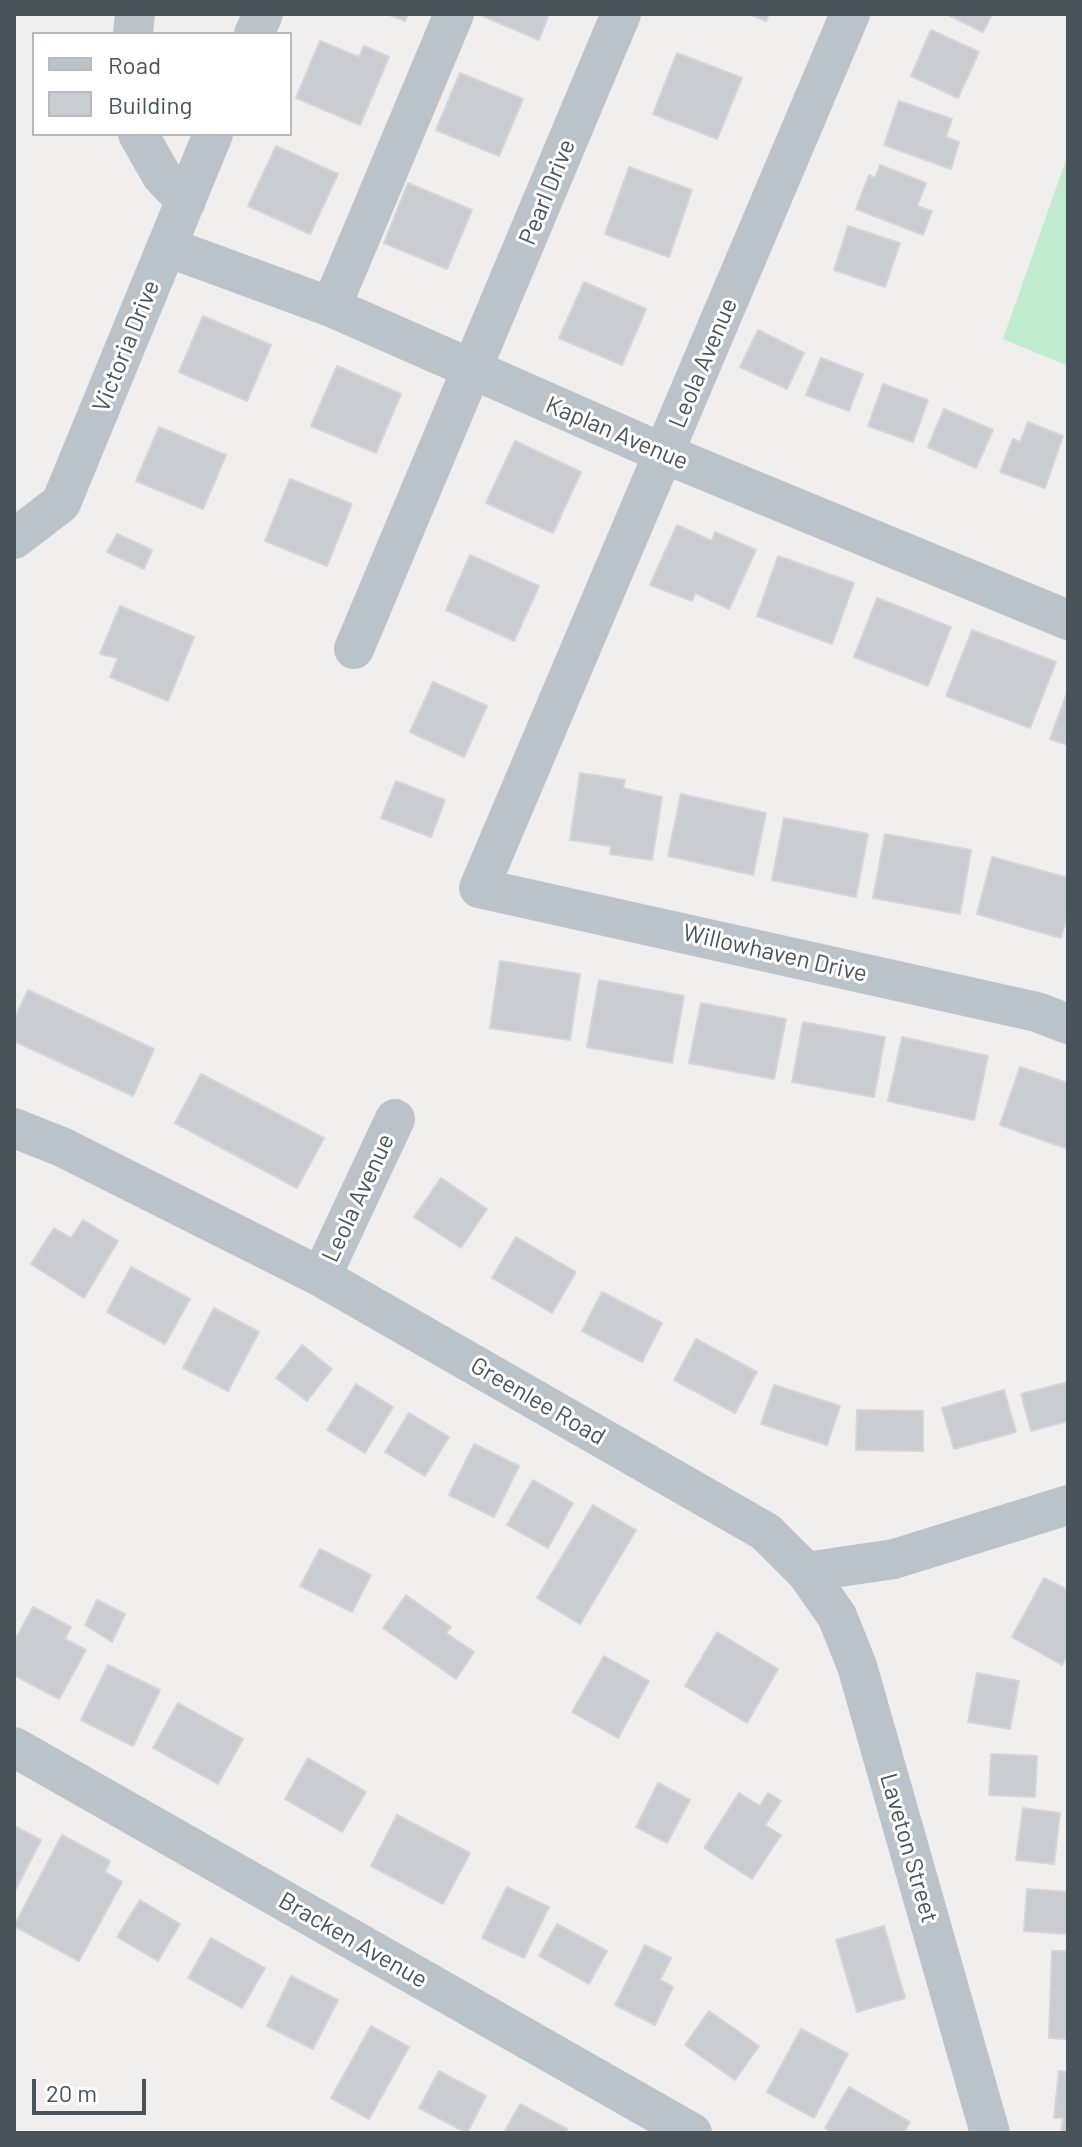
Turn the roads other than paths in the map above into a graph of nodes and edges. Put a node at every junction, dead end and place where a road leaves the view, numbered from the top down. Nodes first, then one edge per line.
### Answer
1 (454, 14) edge
2 (621, 14) edge
3 (850, 14) edge
4 (139, 136) edge
5 (212, 136) edge
6 (186, 201) junction
7 (167, 247) junction
8 (331, 307) junction
9 (474, 371) junction
10 (665, 454) junction
11 (14, 539) edge
12 (1068, 620) edge
13 (354, 649) dead end
14 (479, 888) joint
15 (1068, 1024) edge
16 (395, 1119) dead end
17 (14, 1128) edge
18 (321, 1277) junction
19 (1068, 1505) edge
20 (806, 1572) junction
21 (14, 1747) edge
22 (692, 2133) edge
23 (990, 2133) edge

1 - 8 street
2 - 9 street, Pearl Drive
3 - 10 street, Leola Avenue
4 - 6 street
5 - 6 street, Victoria Drive
6 - 7 street, Victoria Drive
7 - 8 street, Kaplan Avenue
7 - 11 street, Victoria Drive
8 - 9 street, Kaplan Avenue
9 - 10 street, Kaplan Avenue
9 - 13 street, Pearl Drive
10 - 12 street, Kaplan Avenue
10 - 14 street, Leola Avenue
14 - 15 street, Willowhaven Drive
16 - 18 street, Leola Avenue
17 - 18 street, Greenlee Road
18 - 20 street, Greenlee Road
19 - 20 street
20 - 23 street, Laveton Street
21 - 22 street, Bracken Avenue

